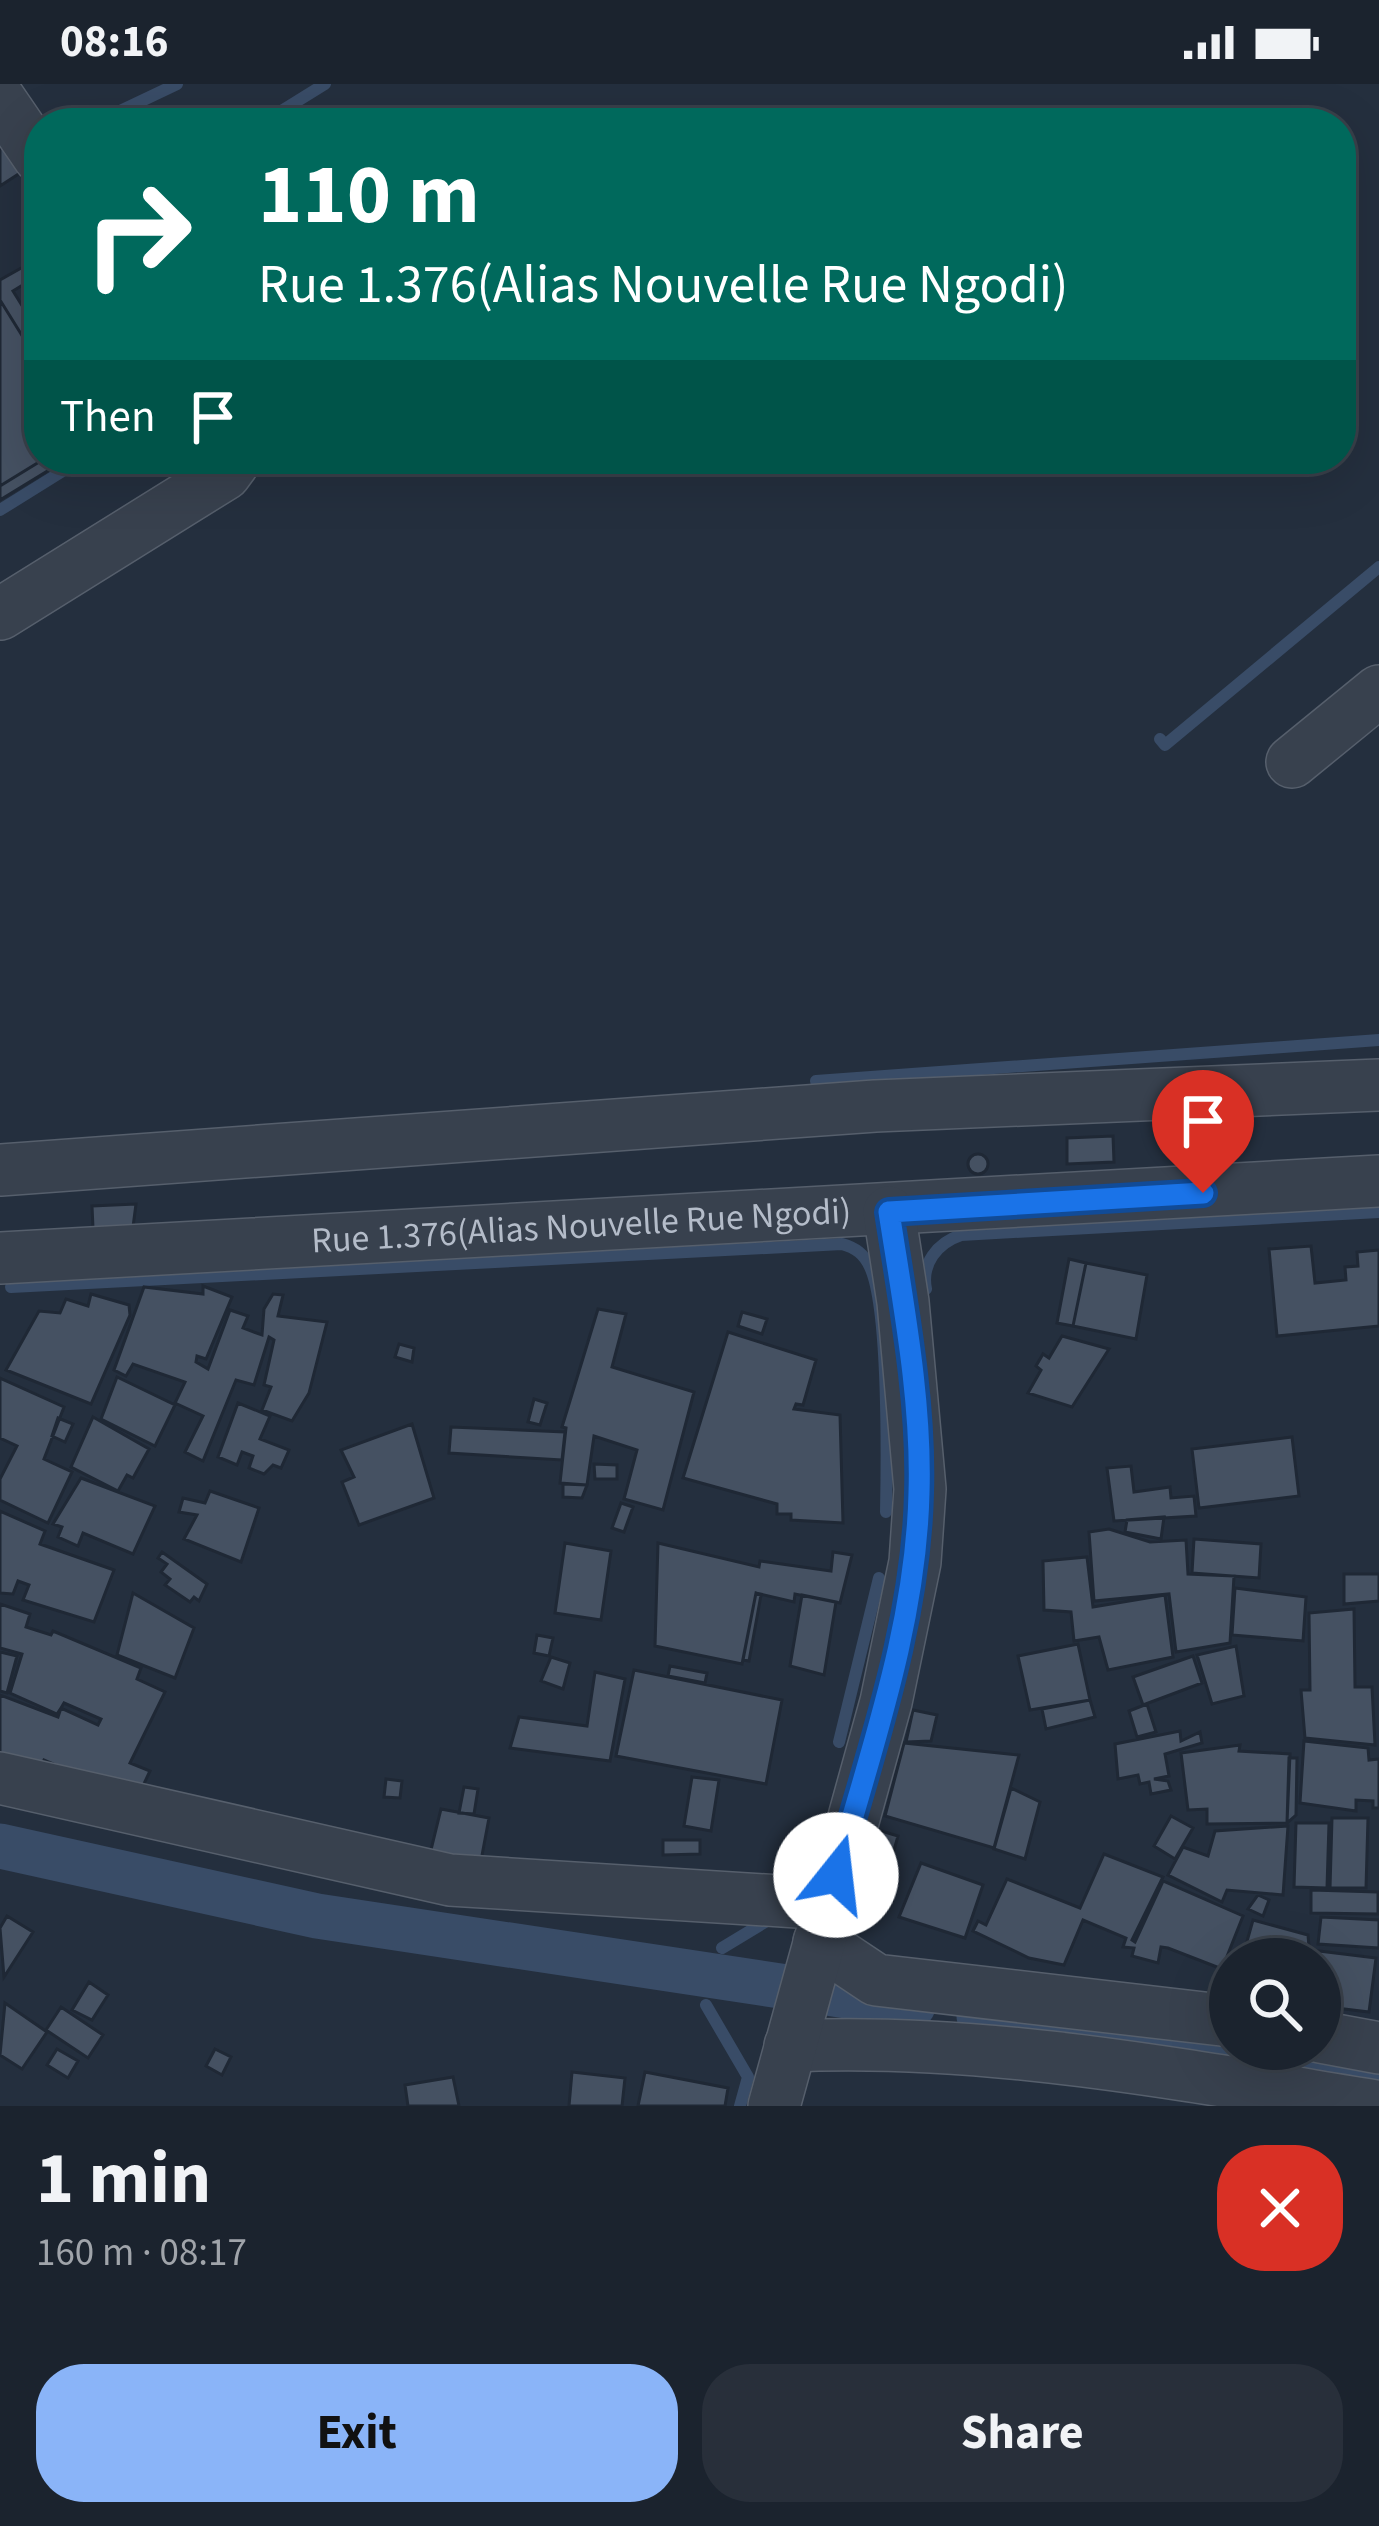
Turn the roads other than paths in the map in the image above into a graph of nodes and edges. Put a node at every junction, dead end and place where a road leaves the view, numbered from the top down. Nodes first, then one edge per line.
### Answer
1 (0, 100) edge
2 (24, 135) edge
3 (224, 474) edge
4 (0, 614) edge
5 (1379, 692) edge
6 (1292, 762) dead end
7 (1379, 1085) edge
8 (0, 1170) edge
9 (1379, 1181) edge
10 (889, 1212) junction
11 (0, 1258) edge
12 (0, 1778) edge
13 (824, 1923) junction
14 (1209, 2019) edge
15 (1341, 2041) edge
16 (790, 2046) junction
17 (1379, 2048) edge
18 (774, 2106) edge
19 (1376, 2106) edge

1 - 2 street
3 - 4 street
5 - 6 street
7 - 8 street
9 - 10 street, Rue 1.376(Alias Nouvelle Rue Ngodi)
10 - 11 street, Rue 1.376(Alias Nouvelle Rue Ngodi)
10 - 13 street
12 - 13 street
13 - 14 street
13 - 16 street
15 - 17 street
16 - 18 street
16 - 19 street

